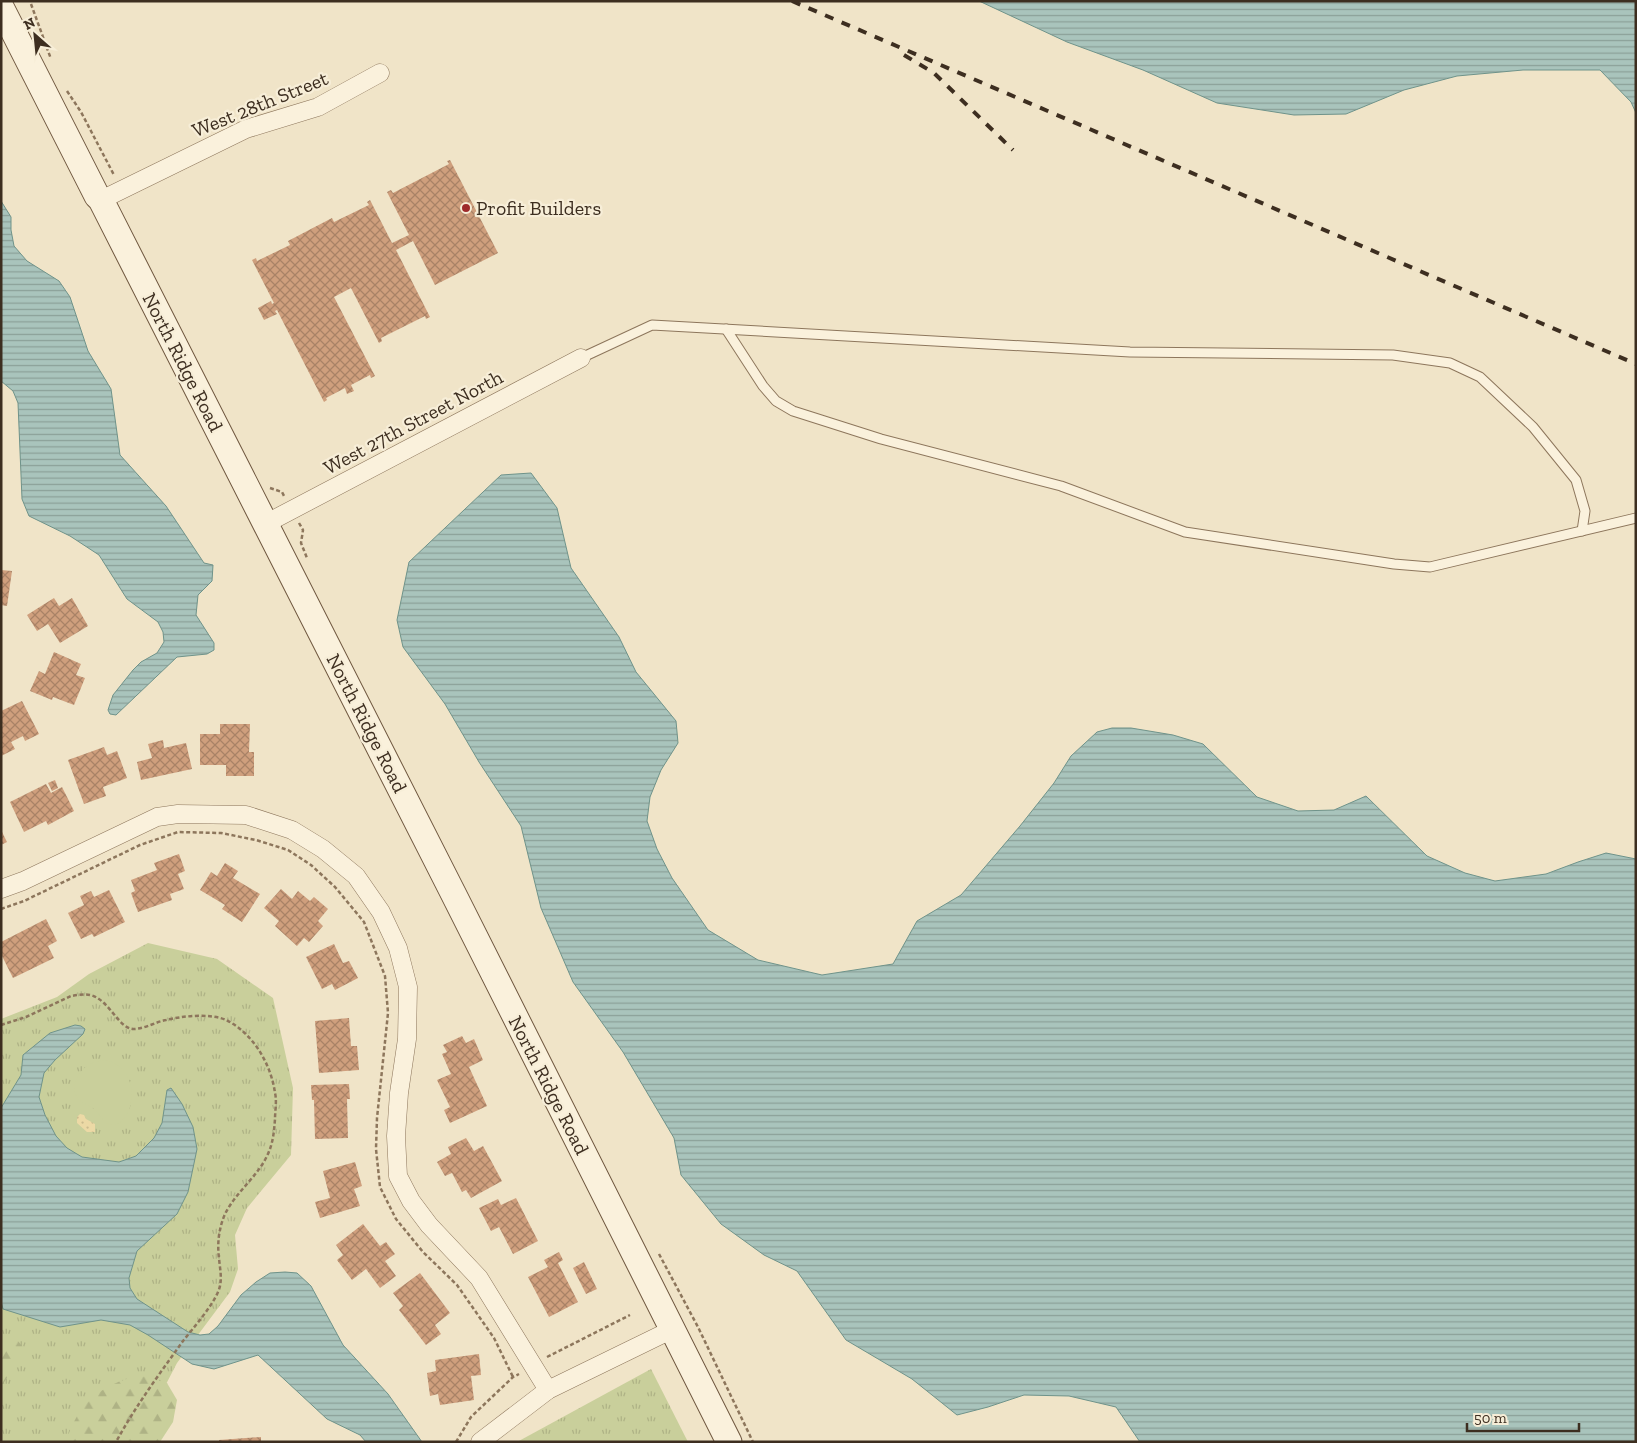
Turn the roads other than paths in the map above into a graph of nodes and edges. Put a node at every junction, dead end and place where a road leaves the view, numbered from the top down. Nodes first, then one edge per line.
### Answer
1 (1, 7) edge
2 (380, 74) dead end
3 (101, 200) junction
4 (726, 329) junction
5 (581, 358) joint
6 (1636, 518) edge
7 (265, 524) junction
8 (1582, 531) junction
9 (1, 889) edge
10 (671, 1330) junction
11 (548, 1390) junction
12 (480, 1442) edge
13 (729, 1442) edge

1 - 3 main road, North Ridge Road
2 - 3 street, West 28th Street
3 - 7 main road, North Ridge Road
4 - 5 lane
4 - 8 lane
4 - 8 lane
5 - 7 street, West 27th Street North
6 - 8 lane
7 - 10 main road, North Ridge Road
9 - 11 street
10 - 11 street
10 - 13 main road, North Ridge Road
11 - 12 street

